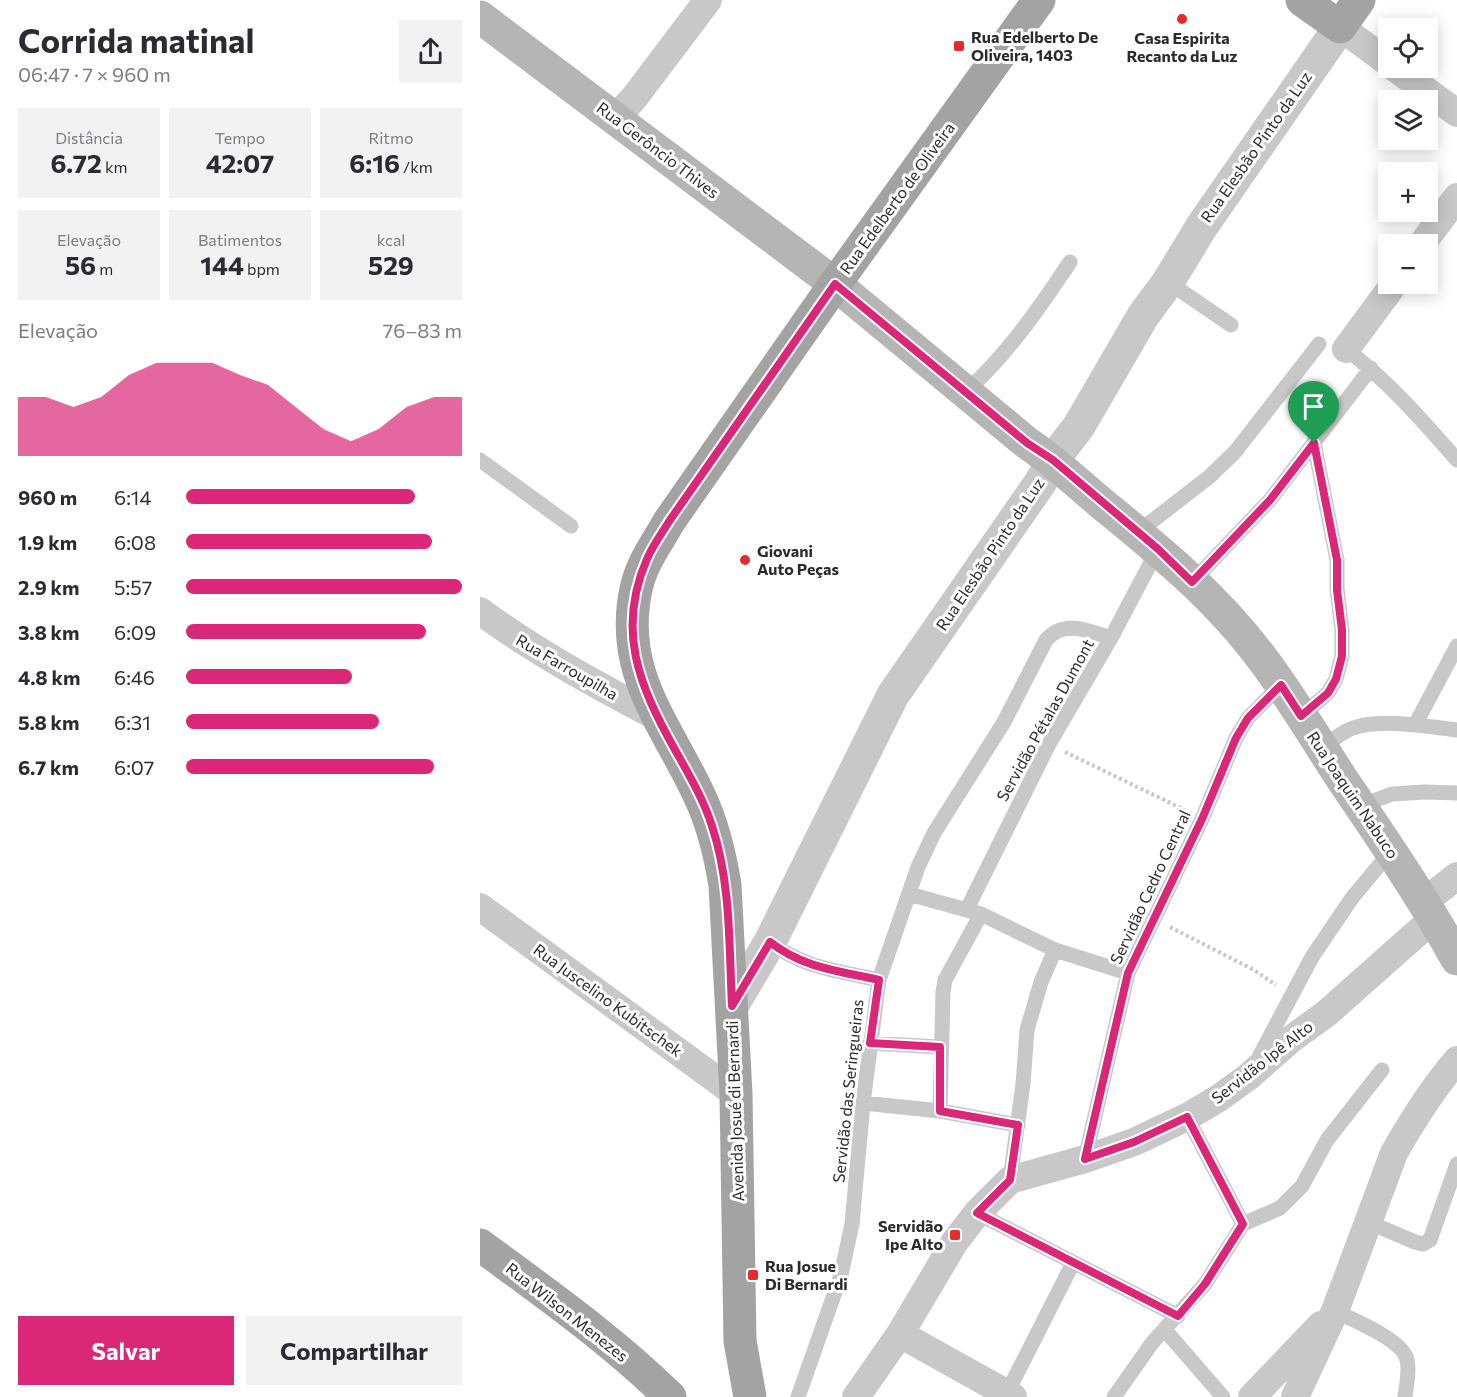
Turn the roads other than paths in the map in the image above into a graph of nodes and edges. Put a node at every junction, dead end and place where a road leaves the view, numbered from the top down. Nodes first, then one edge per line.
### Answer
1 (708, 0) edge
2 (1039, 0) edge
3 (1302, 0) edge
4 (1359, 0) edge
5 (480, 16) edge
6 (1340, 27) junction
7 (1378, 55) edge
8 (1409, 78) edge
9 (1457, 113) edge
10 (615, 118) junction
11 (1457, 197) edge
12 (1429, 234) edge
13 (1070, 262) dead end
14 (1168, 282) junction
15 (835, 284) junction
16 (1384, 294) edge
17 (1231, 324) dead end
18 (1333, 347) junction
19 (1371, 368) junction
20 (967, 391) junction
21 (1314, 443) junction
22 (480, 460) edge
23 (1053, 460) junction
24 (1457, 460) edge
25 (571, 526) dead end
26 (1148, 540) junction
27 (1192, 582) junction
28 (480, 611) edge
29 (1111, 638) junction
30 (1457, 645) edge
31 (1281, 685) junction
32 (1301, 716) junction
33 (657, 717) junction
34 (1415, 725) junction
35 (1457, 730) edge
36 (1322, 749) junction
37 (1457, 793) edge
38 (1360, 806) junction
39 (1391, 851) junction
40 (1457, 876) edge
41 (909, 894) junction
42 (480, 907) edge
43 (1429, 910) junction
44 (974, 912) junction
45 (770, 942) junction
46 (1055, 950) junction
47 (1457, 959) edge
48 (1128, 973) junction
49 (879, 980) junction
50 (732, 1006) junction
51 (870, 1043) junction
52 (940, 1047) junction
53 (1457, 1060) edge
54 (1383, 1070) dead end
55 (1248, 1077) junction
56 (736, 1094) junction
57 (862, 1103) junction
58 (940, 1111) junction
59 (1187, 1117) junction
60 (1018, 1125) junction
61 (1085, 1159) junction
62 (1457, 1164) edge
63 (1010, 1180) junction
64 (977, 1213) junction
65 (1368, 1222) junction
66 (1243, 1224) junction
67 (480, 1245) edge
68 (1074, 1263) junction
69 (1335, 1311) junction
70 (1178, 1316) junction
71 (1165, 1330) junction
72 (900, 1334) junction
73 (740, 1341) junction
74 (662, 1391) edge
75 (1008, 1396) edge
76 (692, 1397) edge
77 (726, 1397) edge
78 (750, 1397) edge
79 (798, 1397) edge
80 (856, 1397) edge
81 (1114, 1397) edge
82 (1223, 1397) edge
83 (1252, 1397) edge
84 (1295, 1397) edge
85 (1405, 1397) edge

1 - 10 street
2 - 15 main road, Rua Edelberto de Oliveira
3 - 6 main road
4 - 6 main road, Rua Elesbão Pinto da Luz
5 - 10 main road, Rua Gerôncio Thives
6 - 7 street
6 - 14 street, Rua Elesbão Pinto da Luz
8 - 9 street
10 - 15 main road, Rua Gerôncio Thives
11 - 12 street
13 - 20 lane
14 - 17 lane
14 - 23 street, Rua Elesbão Pinto da Luz
15 - 20 main road, Rua Joaquim Nabuco
15 - 33 main road, Rua Edelberto de Oliveira
16 - 18 street
18 - 19 lane
18 - 26 lane
19 - 21 lane
19 - 24 lane
20 - 23 main road, Rua Joaquim Nabuco
21 - 27 lane
21 - 32 lane
22 - 25 lane
23 - 26 main road, Rua Joaquim Nabuco
23 - 45 street, Rua Elesbão Pinto da Luz
26 - 27 main road, Rua Joaquim Nabuco
26 - 29 lane, Servidão Pétalas Dumont
27 - 31 main road, Rua Joaquim Nabuco
28 - 33 street, Rua Farroupilha
29 - 41 lane, Servidão das Seringueiras
29 - 44 lane, Servidão Pétalas Dumont
30 - 34 lane
31 - 32 main road, Rua Joaquim Nabuco
31 - 48 lane, Servidão Cedro Central
32 - 36 main road, Rua Joaquim Nabuco
33 - 50 main road, Avenida Josué di Bernardi
34 - 35 lane
34 - 36 lane
36 - 38 main road, Rua Joaquim Nabuco
37 - 38 lane
38 - 39 main road, Rua Joaquim Nabuco
39 - 43 main road, Rua Joaquim Nabuco
39 - 55 lane
40 - 43 street, Servidão Ipê Alto
41 - 44 lane
41 - 49 lane, Servidão das Seringueiras
42 - 56 street, Rua Juscelino Kubitschek
43 - 47 main road, Rua Joaquim Nabuco
43 - 55 street, Servidão Ipê Alto
44 - 46 lane
44 - 52 lane, Servidão Pétalas Dumont
45 - 49 lane
45 - 50 street, Rua Elesbão Pinto da Luz
46 - 48 lane
46 - 60 lane
48 - 61 lane, Servidão Cedro Central
49 - 51 lane, Servidão das Seringueiras
50 - 56 main road, Avenida Josué di Bernardi
51 - 52 lane
51 - 57 lane, Servidão das Seringueiras
52 - 58 lane, Servidão Pétalas Dumont
53 - 65 street
54 - 66 lane
55 - 59 street, Servidão Ipê Alto
56 - 73 main road, Avenida Josué di Bernardi
57 - 58 lane
57 - 79 lane, Servidão das Seringueiras
58 - 60 lane
59 - 61 street, Servidão Ipê Alto
59 - 66 lane
60 - 63 lane
61 - 63 street, Servidão Ipê Alto
62 - 65 lane
63 - 64 street, Servidão Ipê Alto
64 - 68 lane
64 - 72 street, Servidão Ipê Alto
65 - 69 street
66 - 70 lane
67 - 74 main road, Rua Wilson Menezes
68 - 70 lane
68 - 75 lane
69 - 83 street
69 - 84 street
69 - 85 lane
70 - 71 lane
71 - 81 lane
71 - 82 lane
72 - 75 street
72 - 80 street, Servidão Ipê Alto
73 - 77 main road, Avenida Josué di Bernardi
73 - 78 main road, Avenida Josué di Bernardi
74 - 76 main road, Rua Wilson Menezes

